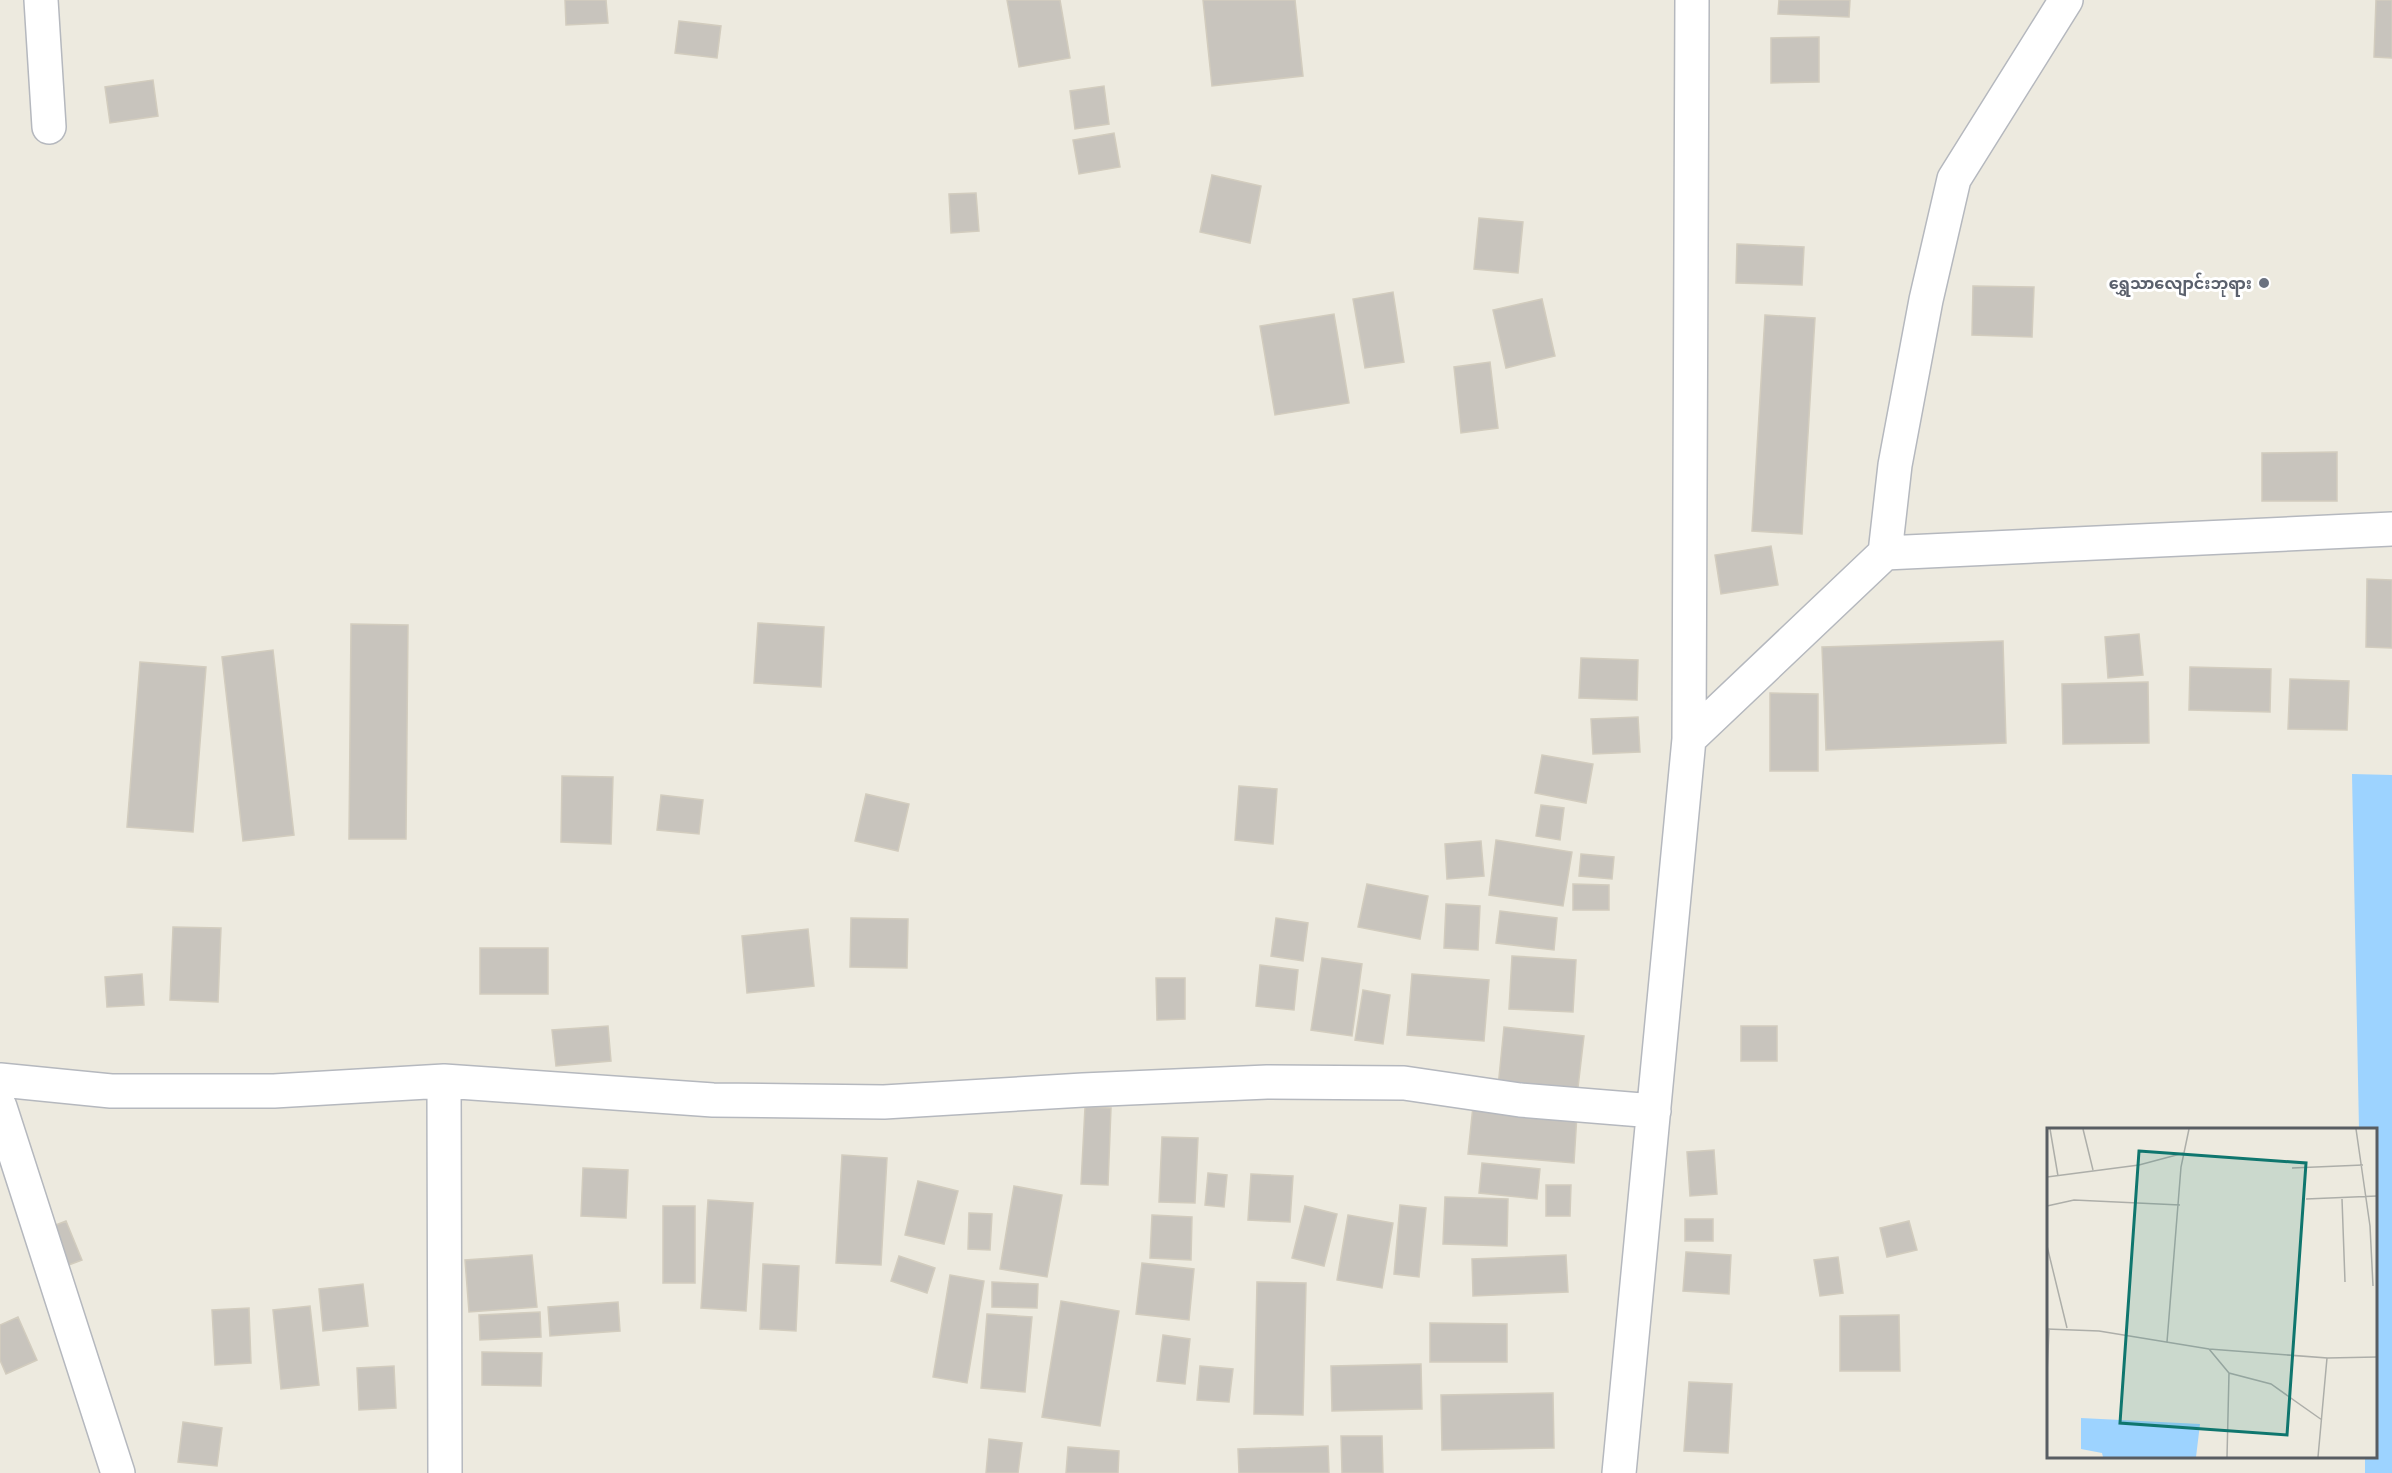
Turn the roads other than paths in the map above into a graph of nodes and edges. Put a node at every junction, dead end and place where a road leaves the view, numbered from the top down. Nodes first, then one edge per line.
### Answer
1 (41, 0) edge
2 (1692, 0) edge
3 (2066, 0) edge
4 (49, 127) dead end
5 (2392, 529) edge
6 (1885, 553) junction
7 (1689, 739) junction
8 (0, 1080) edge
9 (444, 1081) junction
10 (0, 1107) edge
11 (1654, 1111) junction
12 (118, 1473) edge
13 (445, 1473) edge
14 (1619, 1473) edge

1 - 4 street
2 - 7 street
3 - 6 street
5 - 6 street
6 - 7 street
7 - 11 street
8 - 9 street
9 - 11 street
9 - 13 street
10 - 12 street
11 - 14 street

